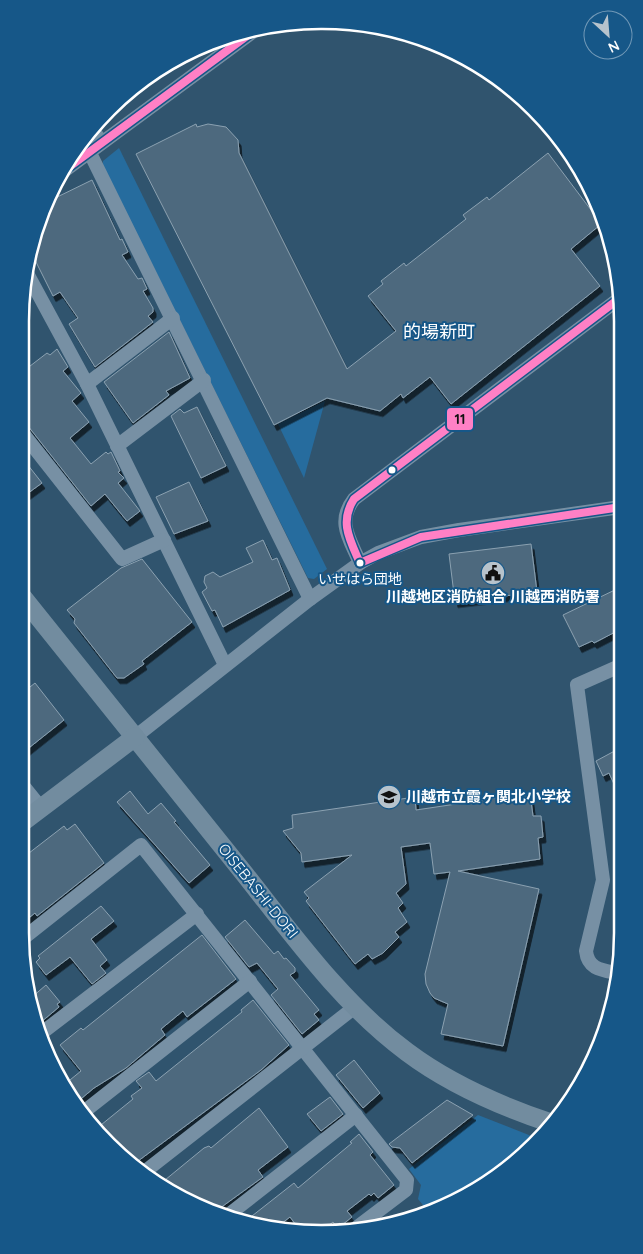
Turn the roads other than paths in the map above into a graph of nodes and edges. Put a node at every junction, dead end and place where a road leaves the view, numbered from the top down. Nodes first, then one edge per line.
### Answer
1 (238, 41) edge
2 (98, 137) edge
3 (89, 151) junction
4 (77, 160) edge
5 (31, 281) edge
6 (614, 303) edge
7 (173, 318) junction
8 (204, 380) junction
9 (86, 384) junction
10 (29, 442) edge
11 (117, 446) junction
12 (614, 508) edge
13 (164, 540) junction
14 (360, 563) junction
15 (310, 599) junction
16 (29, 605) edge
17 (225, 665) junction
18 (614, 668) edge
19 (134, 737) junction
20 (29, 793) edge
21 (41, 808) junction
22 (29, 817) edge
23 (197, 914) junction
24 (29, 934) edge
25 (612, 972) edge
26 (250, 981) junction
27 (356, 1006) junction
28 (45, 1030) edge
29 (302, 1049) junction
30 (88, 1109) edge
31 (356, 1115) junction
32 (547, 1120) edge
33 (148, 1169) edge
34 (233, 1212) edge
35 (362, 1223) edge

1 - 2 street
2 - 3 street
3 - 4 street
3 - 7 street
5 - 9 street
6 - 14 street
7 - 8 street
7 - 9 street
8 - 11 street
8 - 15 street
9 - 11 street
10 - 13 street
11 - 13 street
12 - 14 street
13 - 17 street
14 - 15 street
15 - 17 street
16 - 19 street, OISEBASHI-DORI
17 - 19 street
18 - 25 street
19 - 21 street
19 - 27 street, OISEBASHI-DORI
20 - 21 street
21 - 22 street
23 - 24 street
23 - 26 street
23 - 28 street
26 - 29 street
26 - 30 street
27 - 29 street
27 - 32 street, OISEBASHI-DORI
29 - 31 street
29 - 33 street
31 - 34 street
31 - 35 street

